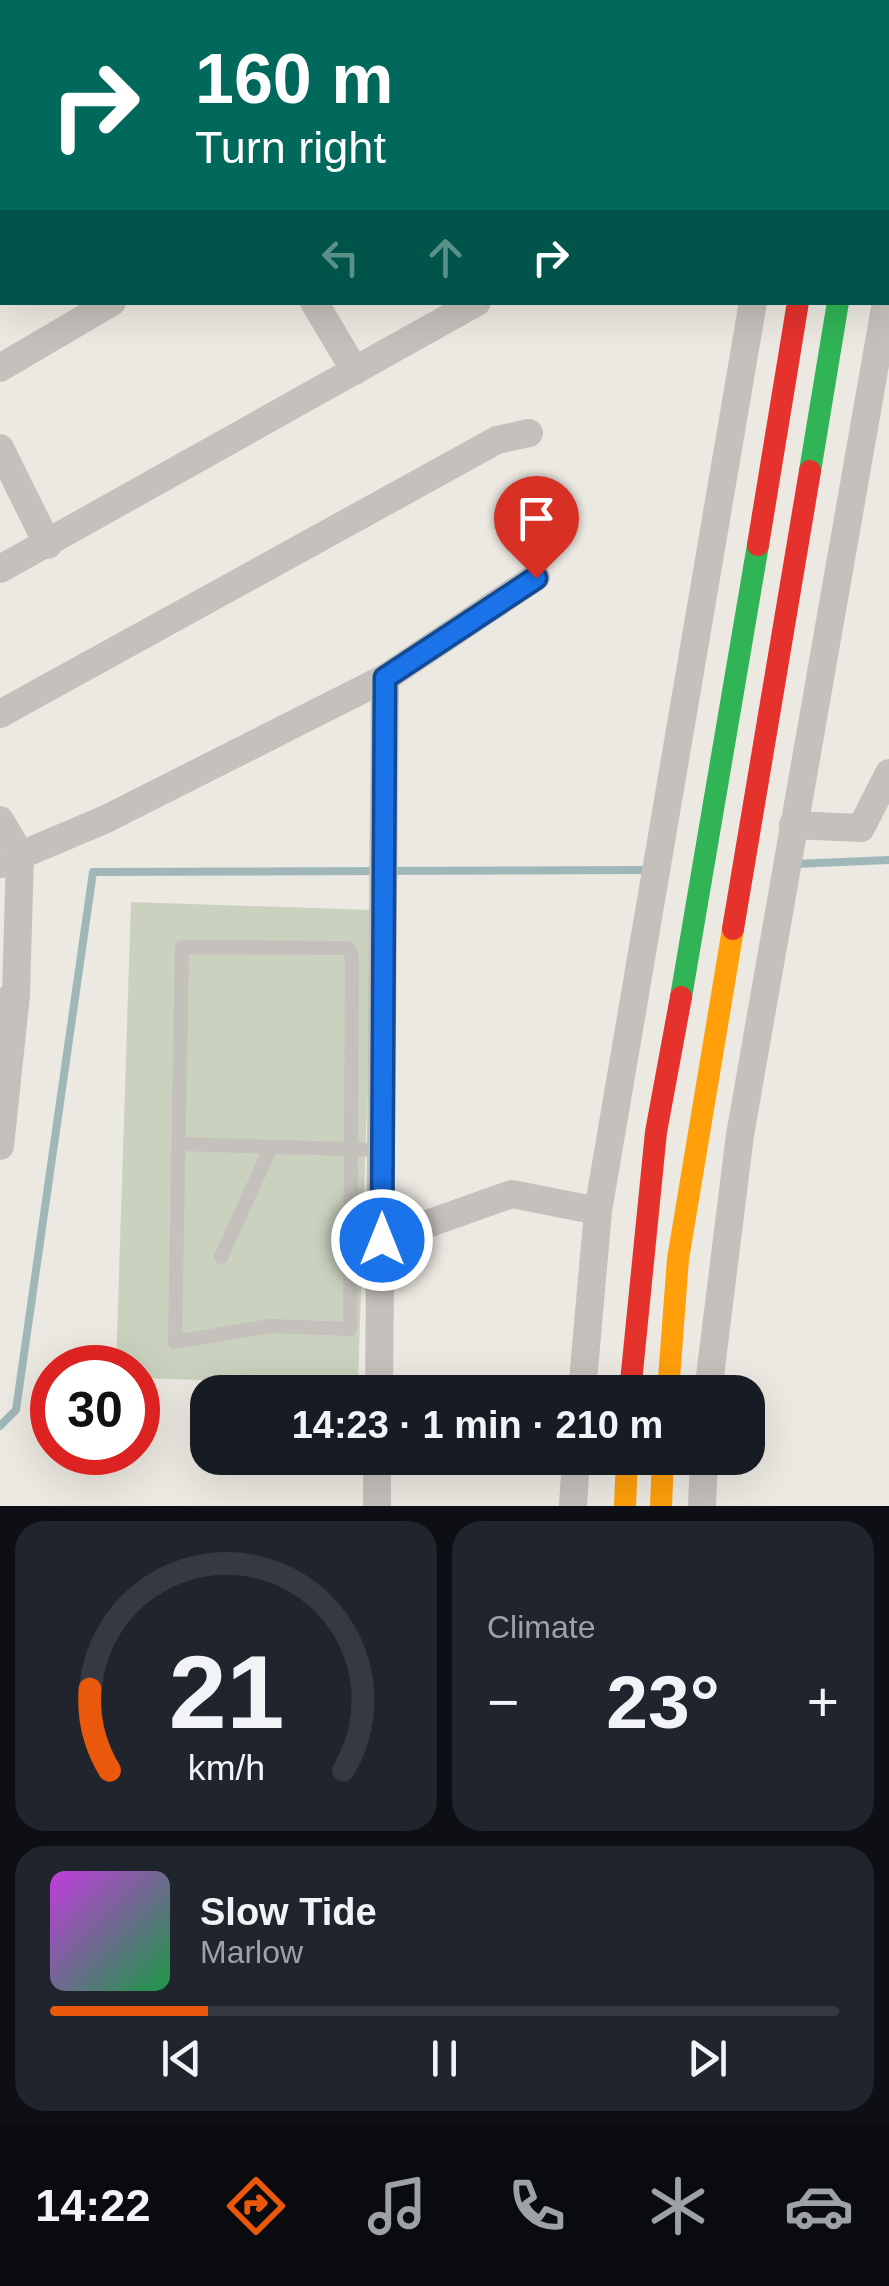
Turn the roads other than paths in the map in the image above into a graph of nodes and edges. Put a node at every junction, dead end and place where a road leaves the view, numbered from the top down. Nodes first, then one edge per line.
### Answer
1 (107, 305) edge
2 (316, 305) edge
3 (473, 305) edge
4 (752, 305) edge
5 (798, 305) edge
6 (837, 305) edge
7 (885, 305) edge
8 (0, 368) edge
9 (355, 371) junction
10 (529, 433) dead end
11 (0, 448) edge
12 (48, 545) junction
13 (0, 569) edge
14 (536, 578) dead end
15 (385, 678) junction
16 (0, 714) edge
17 (889, 774) edge
18 (0, 820) edge
19 (794, 825) junction
20 (10, 859) edge
21 (8, 1000) edge
22 (179, 1144) junction
23 (0, 1146) edge
24 (270, 1147) junction
25 (349, 1149) junction
26 (382, 1150) junction
27 (598, 1211) junction
28 (382, 1240) junction
29 (221, 1257) dead end
30 (379, 1375) edge
31 (584, 1375) edge
32 (632, 1375) edge
33 (669, 1375) edge
34 (710, 1375) edge
35 (377, 1475) edge
36 (575, 1475) edge
37 (626, 1475) edge
38 (662, 1475) edge
39 (703, 1475) edge
40 (376, 1506) edge
41 (573, 1506) edge
42 (625, 1506) edge
43 (661, 1506) edge
44 (702, 1506) edge

1 - 8 street
2 - 9 street
3 - 9 street
4 - 27 street
5 - 32 street
6 - 33 street
7 - 19 street
9 - 12 street
10 - 16 street
11 - 12 street
12 - 13 street
14 - 15 street
15 - 20 street
15 - 26 street
17 - 19 street
18 - 20 street
19 - 34 street
20 - 21 street
21 - 23 street
22 - 24 lane
22 - 25 lane
22 - 25 lane
24 - 25 lane
24 - 29 lane
25 - 26 lane
26 - 28 street
27 - 28 street
27 - 31 street
28 - 30 street
35 - 40 street
36 - 41 street
37 - 42 street
38 - 43 street
39 - 44 street

